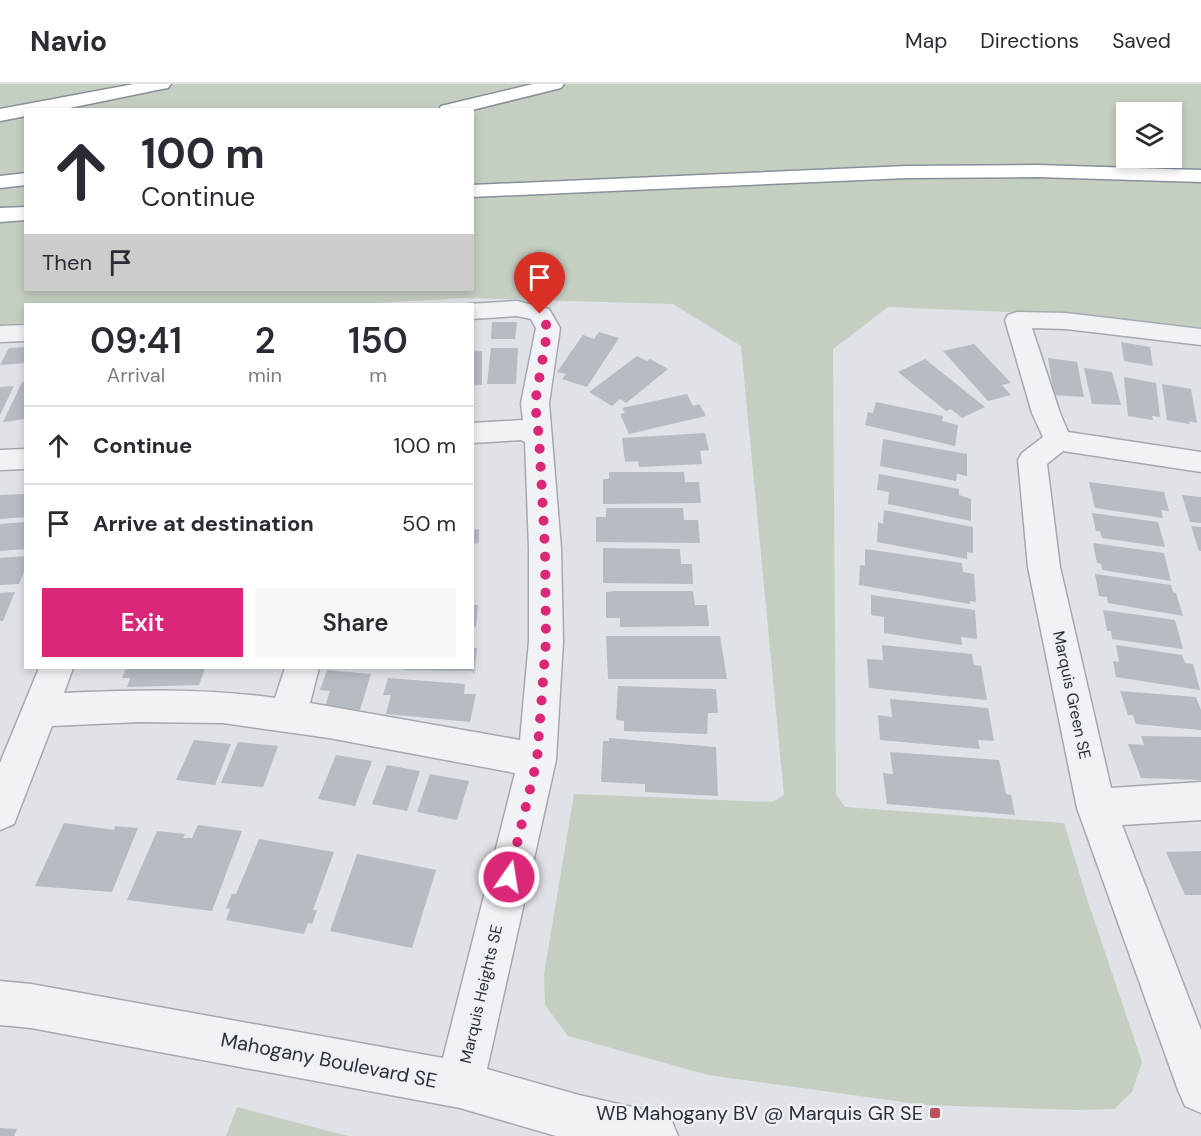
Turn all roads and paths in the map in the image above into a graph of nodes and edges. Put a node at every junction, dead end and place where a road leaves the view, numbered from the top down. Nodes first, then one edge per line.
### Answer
1 (162, 84) edge
2 (555, 84) edge
3 (37, 108) edge
4 (456, 108) edge
5 (24, 111) edge
6 (0, 115) edge
7 (1201, 177) edge
8 (24, 179) edge
9 (0, 182) edge
10 (474, 191) edge
11 (24, 213) edge
12 (0, 215) edge
13 (474, 311) edge
14 (24, 333) edge
15 (0, 334) edge
16 (1201, 337) edge
17 (474, 433) edge
18 (539, 437) junction
19 (1058, 440) junction
20 (24, 459) edge
21 (0, 460) edge
22 (1201, 462) edge
23 (56, 669) edge
24 (302, 669) edge
25 (41, 710) junction
26 (288, 716) junction
27 (537, 760) junction
28 (1201, 801) edge
29 (1096, 808) junction
30 (0, 811) edge
31 (0, 1003) edge
32 (460, 1085) junction
33 (1201, 1090) edge
34 (654, 1136) edge

1 - 3 highway
2 - 4 highway
5 - 6 highway
7 - 10 highway
8 - 9 highway
11 - 12 highway
13 - 18 street, Marquis Heights SE
14 - 15 street
16 - 19 street
17 - 18 street
18 - 27 street, Marquis Heights SE
19 - 22 street
19 - 29 street, Marquis Green SE
20 - 21 street
23 - 25 street
24 - 26 street
25 - 26 street
25 - 30 street
26 - 27 street
27 - 32 street, Marquis Heights SE
28 - 29 street
29 - 33 street, Marquis Green SE
31 - 32 street, Mahogany Boulevard SE
32 - 34 street, Mahogany Boulevard SE

